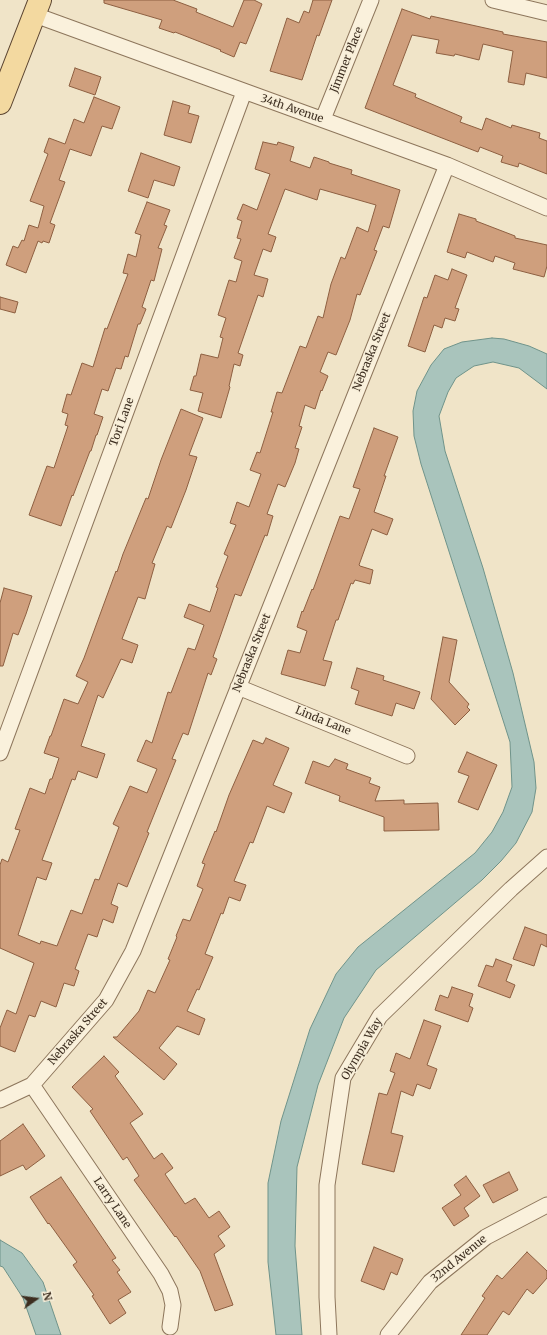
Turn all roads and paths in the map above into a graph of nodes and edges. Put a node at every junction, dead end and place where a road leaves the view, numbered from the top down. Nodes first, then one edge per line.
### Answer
1 (371, 0) edge
2 (493, 0) edge
3 (38, 7) edge
4 (547, 12) edge
5 (244, 92) junction
6 (0, 103) edge
7 (323, 119) junction
8 (447, 165) junction
9 (547, 208) edge
10 (238, 687) junction
11 (0, 753) edge
12 (407, 756) dead end
13 (547, 857) edge
14 (32, 1085) junction
15 (0, 1100) edge
16 (547, 1205) edge
17 (170, 1327) dead end
18 (328, 1335) edge
19 (388, 1335) edge

1 - 7 street, Jimmer Place
2 - 4 street
3 - 5 street, 34th Avenue
3 - 6 main road
5 - 7 street, 34th Avenue
5 - 11 street, Tori Lane
7 - 8 street, 34th Avenue
8 - 9 street, 34th Avenue
8 - 10 street, Nebraska Street
10 - 12 street, Linda Lane
10 - 14 street, Nebraska Street
13 - 18 street, Olympia Way
14 - 15 street, Nebraska Street
14 - 17 street, Larry Lane
16 - 19 street, 32nd Avenue

